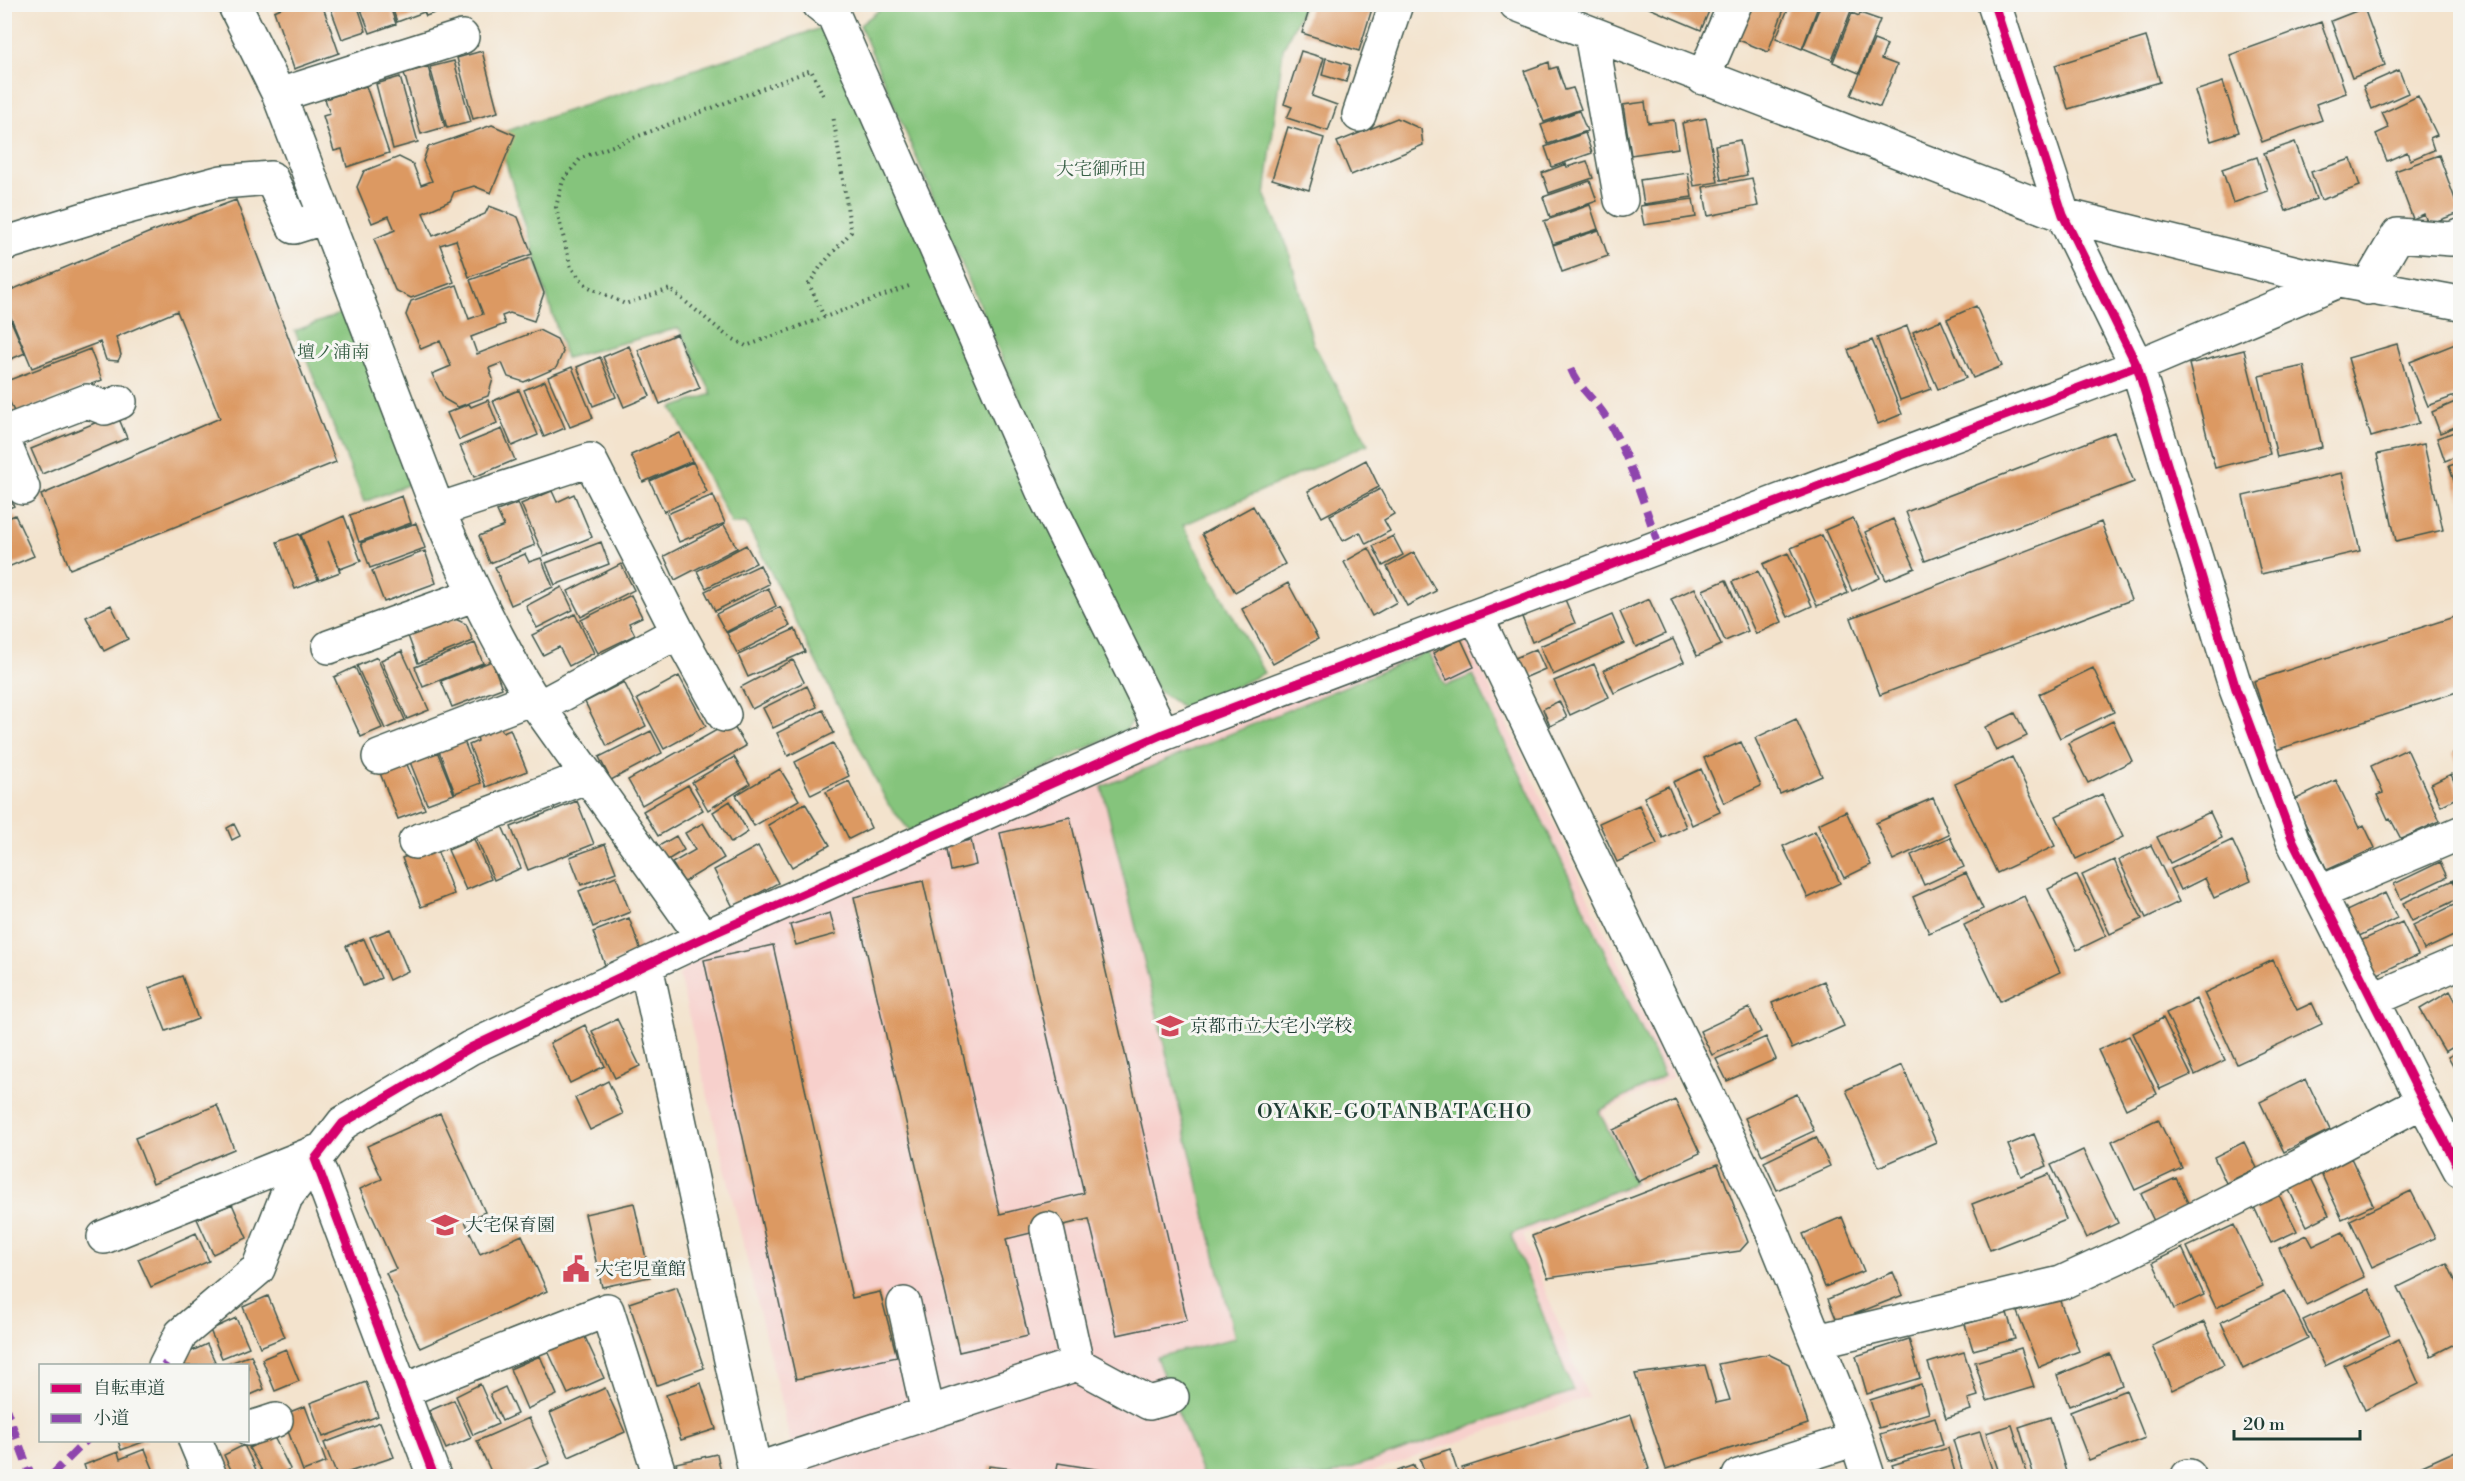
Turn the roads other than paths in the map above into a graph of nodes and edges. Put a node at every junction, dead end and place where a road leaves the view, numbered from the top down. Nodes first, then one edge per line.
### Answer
1 (234, 4) edge
2 (1396, 4) edge
3 (1735, 4) edge
4 (1994, 4) edge
5 (1525, 6) edge
6 (829, 8) edge
7 (1591, 34) junction
8 (462, 37) dead end
9 (1703, 78) junction
10 (279, 94) junction
11 (1359, 115) dead end
12 (1621, 200) dead end
13 (2063, 215) junction
14 (326, 218) junction
15 (2460, 236) edge
16 (4, 244) edge
17 (2353, 285) junction
18 (2460, 303) edge
19 (2137, 366) junction
20 (120, 402) dead end
21 (4, 433) edge
22 (4, 442) edge
23 (23, 488) dead end
24 (438, 510) junction
25 (476, 594) junction
26 (1476, 616) junction
27 (678, 632) junction
28 (329, 647) dead end
29 (536, 702) junction
30 (724, 715) dead end
31 (1163, 734) junction
32 (379, 757) dead end
33 (588, 776) junction
34 (2460, 833) edge
35 (415, 842) dead end
36 (2319, 893) junction
37 (703, 938) junction
38 (2460, 962) edge
39 (646, 966) junction
40 (2372, 1000) junction
41 (2423, 1101) junction
42 (319, 1154) junction
43 (2460, 1170) edge
44 (1047, 1229) dead end
45 (104, 1238) dead end
46 (904, 1304) dead end
47 (1817, 1341) junction
48 (166, 1364) edge
49 (1077, 1364) junction
50 (402, 1390) junction
51 (1172, 1397) dead end
52 (928, 1413) junction
53 (1856, 1439) junction
54 (201, 1442) edge
55 (755, 1473) edge
56 (1751, 1475) edge
57 (210, 1476) edge
58 (434, 1476) edge
59 (660, 1476) edge
60 (1868, 1476) edge

1 - 10 street
2 - 11 street
3 - 9 street
4 - 13 street
5 - 7 street
6 - 31 street
7 - 9 street
7 - 12 street
8 - 10 street
9 - 13 street
10 - 14 street
13 - 17 street
13 - 19 street
14 - 16 street
14 - 24 street
15 - 17 street
17 - 18 street
17 - 19 street
19 - 26 street
19 - 36 street
20 - 21 street
22 - 23 street
24 - 25 street
24 - 27 street
25 - 28 street
25 - 29 street
26 - 31 street
26 - 47 street
27 - 29 street
27 - 30 street
29 - 32 street
29 - 33 street
31 - 37 street
33 - 35 street
33 - 37 street
34 - 36 street
36 - 40 street
37 - 39 street
38 - 40 street
39 - 42 street
39 - 55 street
40 - 41 street
41 - 43 street
41 - 47 street
42 - 45 street
42 - 48 street
42 - 50 street
44 - 49 street
46 - 52 street
47 - 53 street
49 - 51 street
49 - 52 street
50 - 58 street
50 - 59 street
52 - 55 street
53 - 56 street
53 - 60 street
54 - 57 street

